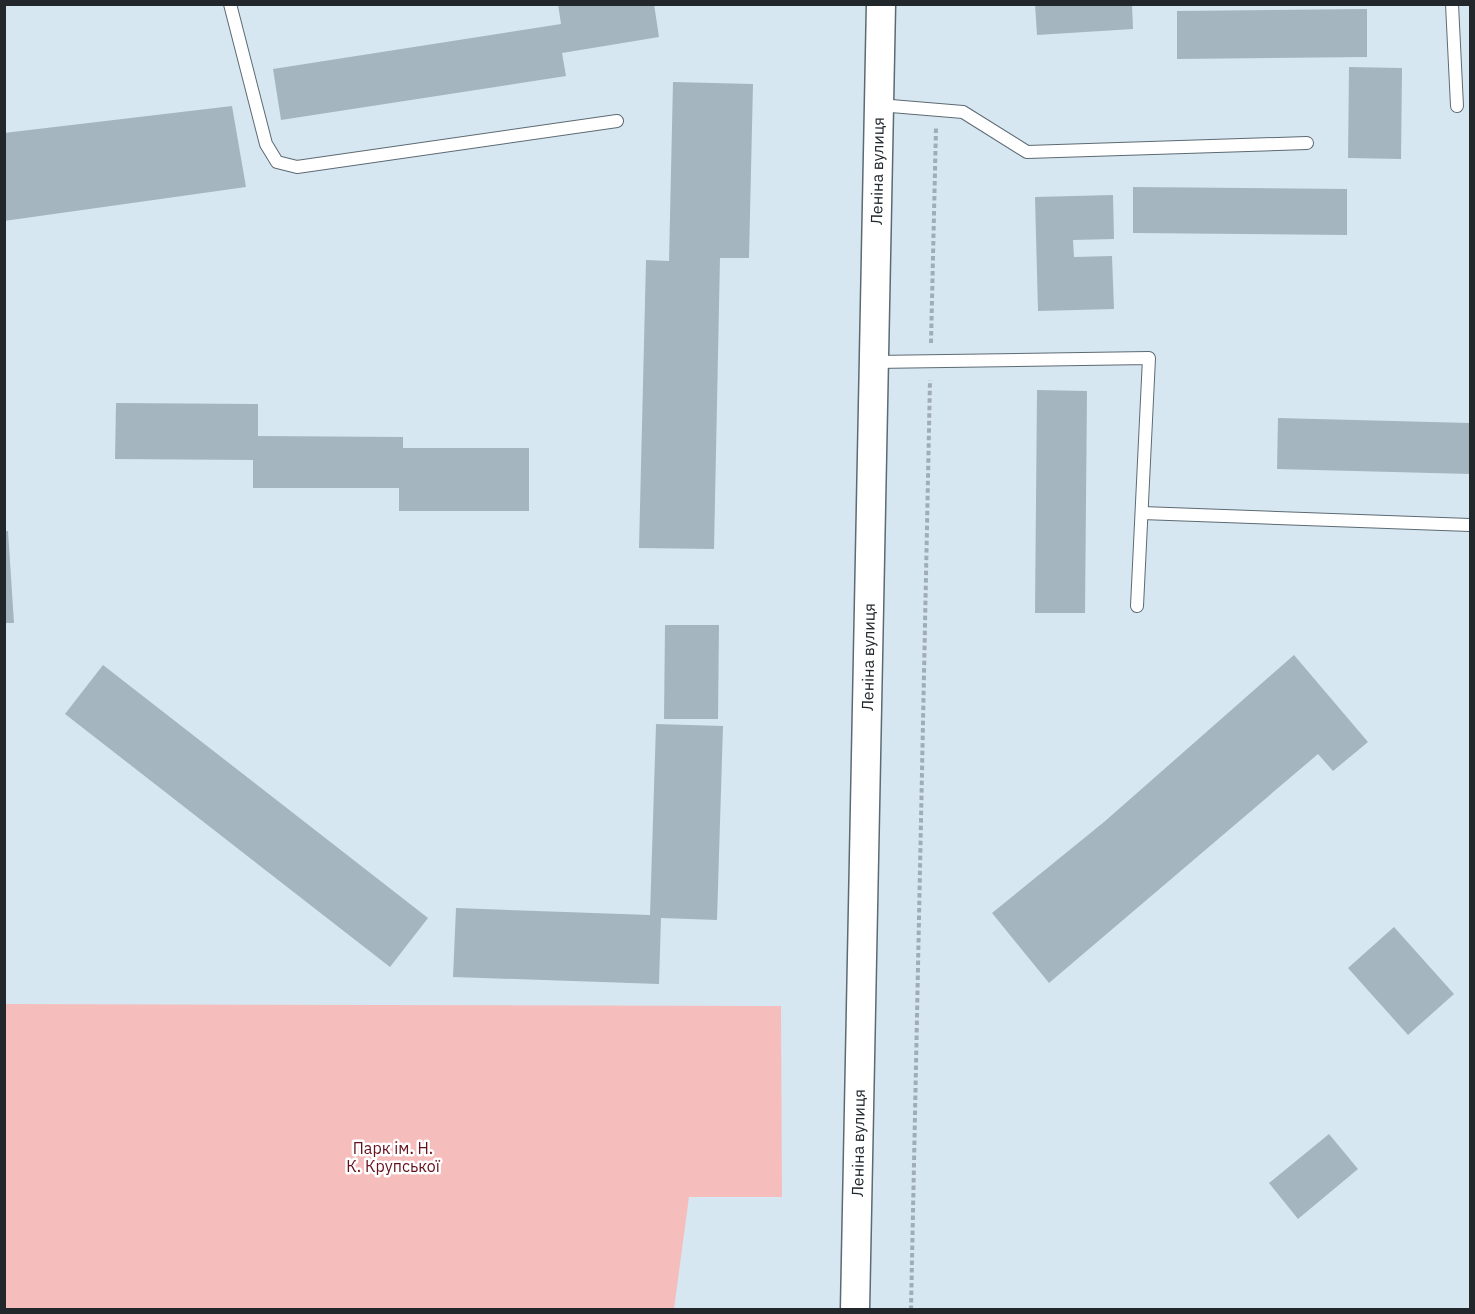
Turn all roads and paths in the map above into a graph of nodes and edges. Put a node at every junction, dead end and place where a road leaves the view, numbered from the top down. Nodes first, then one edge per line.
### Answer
1 (231, 4) edge
2 (881, 4) edge
3 (1452, 4) edge
4 (879, 105) junction
5 (1457, 106) dead end
6 (936, 110) junction
7 (617, 121) dead end
8 (1307, 143) dead end
9 (930, 361) junction
10 (873, 362) junction
11 (1142, 513) junction
12 (1470, 525) edge
13 (1137, 606) dead end
14 (855, 1310) edge
15 (911, 1310) edge

1 - 7 lane
2 - 4 street, Леніна вулиця
3 - 5 lane
4 - 6 lane
4 - 10 street, Леніна вулиця
6 - 8 lane
6 - 9 path
9 - 10 lane
9 - 11 lane
9 - 15 path
10 - 14 street, Леніна вулиця
11 - 12 lane
11 - 13 lane

